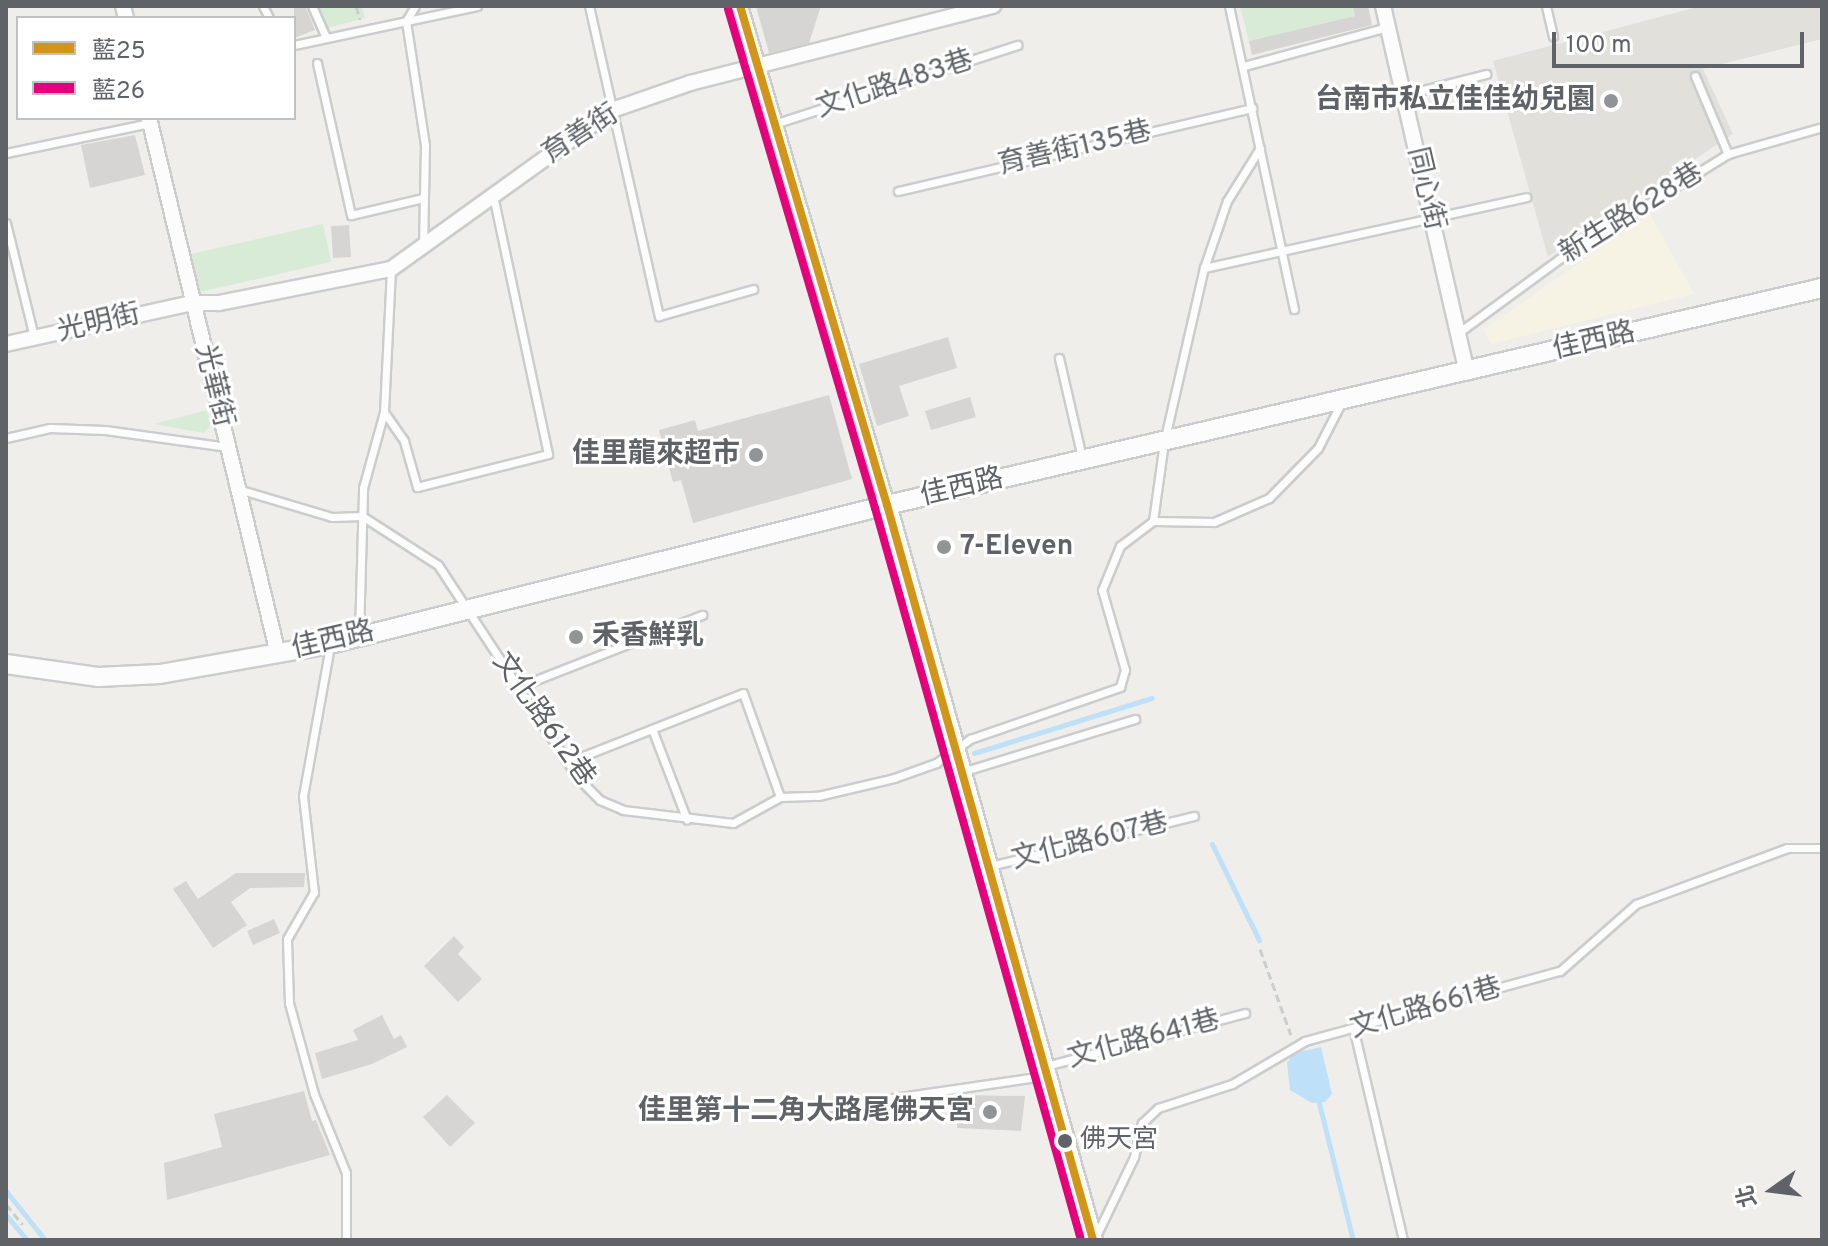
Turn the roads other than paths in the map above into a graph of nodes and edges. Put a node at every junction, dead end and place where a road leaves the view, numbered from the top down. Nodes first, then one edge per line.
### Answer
1 (312, 6) edge
2 (415, 6) edge
3 (477, 6) edge
4 (589, 6) edge
5 (740, 6) edge
6 (993, 6) edge
7 (1229, 6) edge
8 (1383, 6) edge
9 (1546, 6) edge
10 (406, 21) junction
11 (1388, 27) junction
12 (1553, 36) dead end
13 (326, 38) junction
14 (296, 45) edge
15 (1017, 45) dead end
16 (317, 63) dead end
17 (1244, 66) junction
18 (757, 67) junction
19 (1486, 74) dead end
20 (1695, 76) dead end
21 (1403, 95) junction
22 (1252, 108) junction
23 (612, 110) junction
24 (150, 121) edge
25 (774, 124) junction
26 (1822, 127) edge
27 (1260, 148) junction
28 (6, 153) edge
29 (1728, 154) junction
30 (898, 191) dead end
31 (493, 195) junction
32 (1526, 197) dead end
33 (423, 198) junction
34 (1432, 218) junction
35 (6, 223) edge
36 (423, 246) junction
37 (1280, 251) junction
38 (1204, 268) junction
39 (391, 269) junction
40 (1822, 288) edge
41 (753, 289) dead end
42 (192, 303) junction
43 (1294, 309) dead end
44 (1458, 333) junction
45 (34, 338) junction
46 (6, 344) edge
47 (1059, 358) dead end
48 (1467, 372) junction
49 (1342, 401) junction
50 (384, 412) junction
51 (6, 438) edge
52 (1164, 442) junction
53 (228, 447) junction
54 (1083, 460) junction
55 (238, 489) junction
56 (887, 505) junction
57 (362, 516) junction
58 (1153, 521) junction
59 (467, 608) junction
60 (702, 615) dead end
61 (359, 635) junction
62 (330, 644) junction
63 (278, 654) junction
64 (6, 664) edge
65 (518, 687) junction
66 (1135, 719) dead end
67 (652, 729) junction
68 (955, 752) junction
69 (568, 762) junction
70 (961, 773) junction
71 (780, 797) junction
72 (1194, 816) dead end
73 (687, 820) junction
74 (1822, 848) edge
75 (987, 867) junction
76 (1245, 1013) dead end
77 (1354, 1031) junction
78 (1044, 1071) junction
79 (797, 1112) dead end
80 (346, 1240) edge
81 (1094, 1240) edge
82 (1403, 1240) edge

1 - 13 lane
2 - 10 lane
3 - 10 lane
4 - 23 lane
5 - 18 street
6 - 18 street, 育善街
7 - 17 lane
8 - 11 street, 同心街
9 - 12 lane
10 - 13 lane
10 - 33 lane
11 - 17 lane
11 - 21 street, 同心街
13 - 14 lane
15 - 25 lane, 文化路483巷
16 - 33 lane
17 - 22 lane
18 - 23 street, 育善街
18 - 25 street
19 - 21 lane
20 - 29 lane
21 - 34 street, 同心街
22 - 27 lane
22 - 30 lane, 育善街135巷
23 - 31 street, 育善街
23 - 41 lane
24 - 28 lane
24 - 42 street, 光華街
25 - 56 street
26 - 29 lane, 新生路628巷
27 - 37 lane
27 - 38 lane
29 - 44 lane, 新生路628巷
31 - 36 street, 育善街
31 - 50 lane
32 - 34 lane
33 - 36 lane
34 - 37 lane
34 - 44 street, 同心街
35 - 45 lane
36 - 39 street, 育善街
37 - 38 lane
37 - 43 lane
38 - 52 lane
39 - 42 street, 育善街
39 - 50 lane
40 - 48 street, 佳西路
42 - 45 street, 光明街
42 - 53 street, 光華街
44 - 48 street, 同心街
45 - 46 street, 光明街
47 - 54 lane
48 - 49 street, 佳西路
49 - 52 street, 佳西路
49 - 58 lane
50 - 57 lane
51 - 53 lane
52 - 54 street, 佳西路
52 - 58 lane
53 - 55 street, 光華街
54 - 56 street, 佳西路
55 - 57 lane
55 - 63 street, 光華街
56 - 59 street, 佳西路
56 - 68 street
57 - 59 lane, 文化路612巷
57 - 61 lane
58 - 68 lane, 文化路612巷
59 - 61 street, 佳西路
59 - 65 lane, 文化路612巷
60 - 65 lane
61 - 62 street, 佳西路
62 - 63 street, 佳西路
62 - 80 lane
63 - 64 street, 佳西路
65 - 69 lane, 文化路612巷
66 - 70 lane
67 - 69 lane
67 - 71 lane
67 - 73 lane
68 - 70 street
68 - 71 lane, 文化路612巷
69 - 73 lane, 文化路612巷
70 - 75 street
71 - 73 lane, 文化路612巷
72 - 75 lane, 文化路607巷
74 - 77 lane, 文化路661巷
75 - 78 street
76 - 78 lane, 文化路641巷
77 - 81 lane, 文化路661巷
77 - 82 lane
78 - 79 lane, 文化路641巷
78 - 81 street

